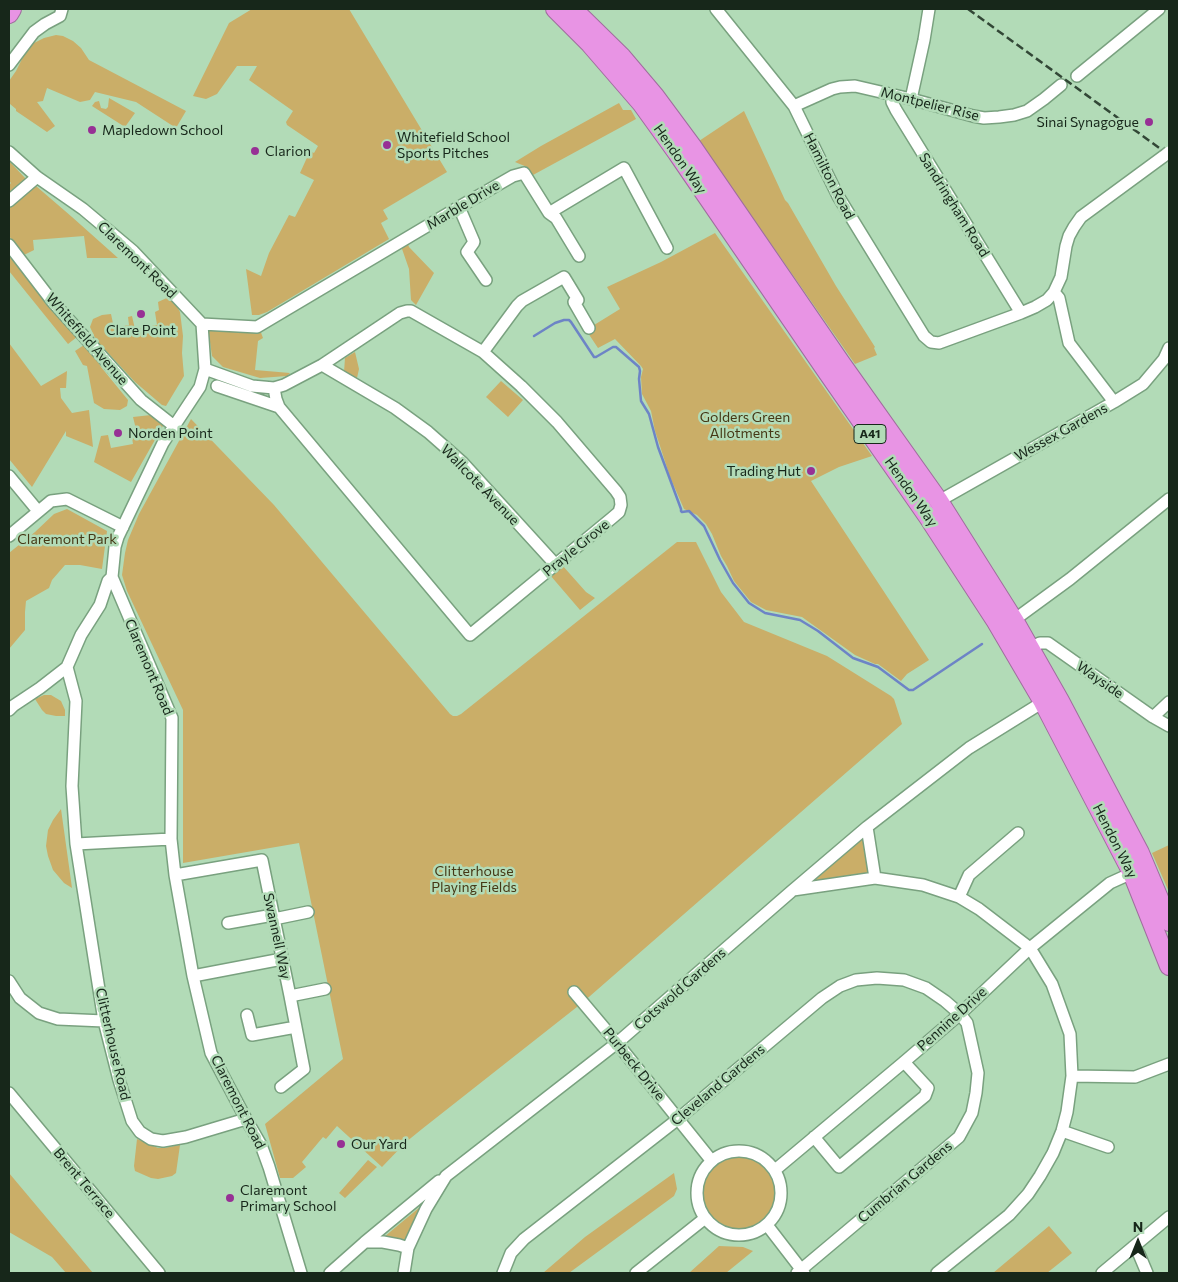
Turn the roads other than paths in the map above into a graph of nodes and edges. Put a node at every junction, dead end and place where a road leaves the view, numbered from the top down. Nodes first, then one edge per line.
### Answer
1 (12, 9) edge
2 (62, 9) edge
3 (555, 9) edge
4 (573, 9) edge
5 (587, 9) edge
6 (716, 9) edge
7 (929, 9) edge
8 (1159, 9) edge
9 (9, 14) edge
10 (622, 58) junction
11 (9, 64) edge
12 (1078, 76) dead end
13 (1061, 84) dead end
14 (892, 95) junction
15 (911, 99) junction
16 (794, 106) junction
17 (9, 152) edge
18 (1167, 154) edge
19 (37, 177) junction
20 (9, 201) edge
21 (459, 207) junction
22 (549, 213) junction
23 (9, 245) edge
24 (667, 248) dead end
25 (579, 256) dead end
26 (486, 280) dead end
27 (1054, 292) junction
28 (1021, 313) junction
29 (202, 324) junction
30 (589, 328) dead end
31 (1169, 348) edge
32 (482, 352) junction
33 (322, 365) junction
34 (205, 369) junction
35 (218, 386) dead end
36 (274, 388) junction
37 (1114, 402) junction
38 (279, 407) junction
39 (174, 426) junction
40 (9, 476) edge
41 (1169, 499) edge
42 (938, 501) junction
43 (36, 513) junction
44 (123, 527) junction
45 (9, 536) edge
46 (555, 564) junction
47 (112, 577) junction
48 (1014, 620) junction
49 (1030, 648) junction
50 (67, 667) junction
51 (1044, 702) junction
52 (1169, 702) edge
53 (9, 710) edge
54 (1153, 717) junction
55 (1169, 726) edge
56 (867, 827) junction
57 (1018, 833) dead end
58 (171, 839) junction
59 (76, 844) junction
60 (1139, 870) junction
61 (175, 875) junction
62 (875, 878) junction
63 (793, 890) junction
64 (959, 898) junction
65 (308, 912) dead end
66 (274, 917) junction
67 (1169, 922) edge
68 (228, 923) dead end
69 (1030, 948) junction
70 (282, 959) junction
71 (1169, 966) edge
72 (193, 976) junction
73 (9, 980) edge
74 (325, 989) dead end
75 (574, 992) dead end
76 (290, 996) junction
77 (960, 1014) junction
78 (247, 1015) dead end
79 (104, 1021) junction
80 (296, 1027) junction
81 (617, 1043) junction
82 (904, 1062) junction
83 (1169, 1064) edge
84 (1072, 1076) junction
85 (281, 1087) dead end
86 (9, 1092) edge
87 (246, 1119) junction
88 (678, 1119) junction
89 (1062, 1131) junction
90 (814, 1137) junction
91 (1108, 1147) dead end
92 (711, 1160) junction
93 (775, 1170) junction
94 (446, 1176) junction
95 (1169, 1217) edge
96 (704, 1219) junction
97 (767, 1225) junction
98 (365, 1242) junction
99 (1133, 1247) junction
100 (408, 1248) junction
101 (800, 1272) edge
102 (159, 1273) edge
103 (301, 1273) edge
104 (330, 1273) edge
105 (404, 1273) edge
106 (504, 1273) edge
107 (636, 1273) edge
108 (937, 1273) edge
109 (1102, 1273) edge
110 (1147, 1273) edge

1 - 9 highway
2 - 11 street
3 - 51 highway, Hendon Way / A41
4 - 10 highway, Hendon Way / A41
5 - 10 highway, A41
6 - 16 street, Hamilton Road
7 - 15 street
8 - 12 street
10 - 42 highway, Hendon Way / A41
13 - 15 street, Montpelier Rise
14 - 15 street, Montpelier Rise
14 - 16 street, Montpelier Rise
14 - 28 street, Sandringham Road
16 - 28 street, Hamilton Road
17 - 19 street, Claremont Road
18 - 27 street
19 - 20 street
19 - 29 street, Claremont Road
21 - 22 street, Marble Drive
21 - 26 street
21 - 29 street, Marble Drive
22 - 24 street
22 - 25 street
23 - 39 street, Whitefield Avenue
27 - 28 street
27 - 37 street
29 - 34 street, Claremont Road
30 - 32 street
31 - 37 street, Wessex Gardens
32 - 33 street, Prayle Grove
32 - 46 street, Prayle Grove
33 - 36 street, Prayle Grove
33 - 46 street, Wallcote Avenue
34 - 36 street
34 - 39 street, Claremont Road
35 - 38 street
36 - 38 street, Prayle Grove
37 - 42 street, Wessex Gardens
38 - 46 street, Prayle Grove
39 - 44 street, Claremont Road
40 - 43 street
41 - 48 street
42 - 48 highway, Hendon Way / A41
43 - 44 street
43 - 45 street
44 - 47 street, Claremont Road
47 - 50 street
47 - 58 street, Claremont Road
48 - 49 highway, Hendon Way / A41
49 - 54 street, Wayside
49 - 60 highway, Hendon Way / A41
50 - 53 street
50 - 59 street, Clitterhouse Road
51 - 56 street, Cotswold Gardens
51 - 60 highway, Hendon Way / A41
52 - 54 street
54 - 55 street, Wayside
56 - 62 street
56 - 63 street, Cotswold Gardens
57 - 64 street
58 - 59 street
58 - 61 street, Claremont Road
59 - 79 street, Clitterhouse Road
60 - 67 highway, Hendon Way / A41
60 - 69 street, Pennine Drive
60 - 71 highway, Hendon Way / A41
61 - 66 street, Swannell Way
61 - 72 street, Claremont Road
62 - 63 street
62 - 64 street
63 - 81 street, Cotswold Gardens
64 - 69 street
65 - 66 street
66 - 68 street
66 - 70 street, Swannell Way
69 - 77 street, Pennine Drive
69 - 84 street
70 - 72 street
70 - 76 street, Swannell Way
72 - 87 street, Claremont Road
73 - 79 street
74 - 76 street
75 - 81 street, Purbeck Drive
76 - 80 street, Swannell Way
77 - 82 street, Pennine Drive
77 - 88 street, Cleveland Gardens
77 - 101 street, Cumbrian Gardens
78 - 80 street
79 - 87 street, Clitterhouse Road
80 - 85 street, Swannell Way
81 - 88 street, Purbeck Drive
81 - 94 street, Cotswold Gardens
82 - 90 street, Pennine Drive
82 - 90 street
83 - 84 street
84 - 89 street
86 - 102 street, Brent Terrace
87 - 103 street, Claremont Road
88 - 92 street, Purbeck Drive
88 - 106 street, Cleveland Gardens
89 - 91 street
89 - 108 street
90 - 93 street, Pennine Drive
92 - 93 street
92 - 96 street
93 - 97 street
94 - 98 street
94 - 100 street, Cotswold Gardens
95 - 99 street
96 - 97 street
96 - 107 street
97 - 101 street
98 - 100 street
98 - 104 street
99 - 109 street
99 - 110 street
100 - 105 street, Cotswold Gardens

